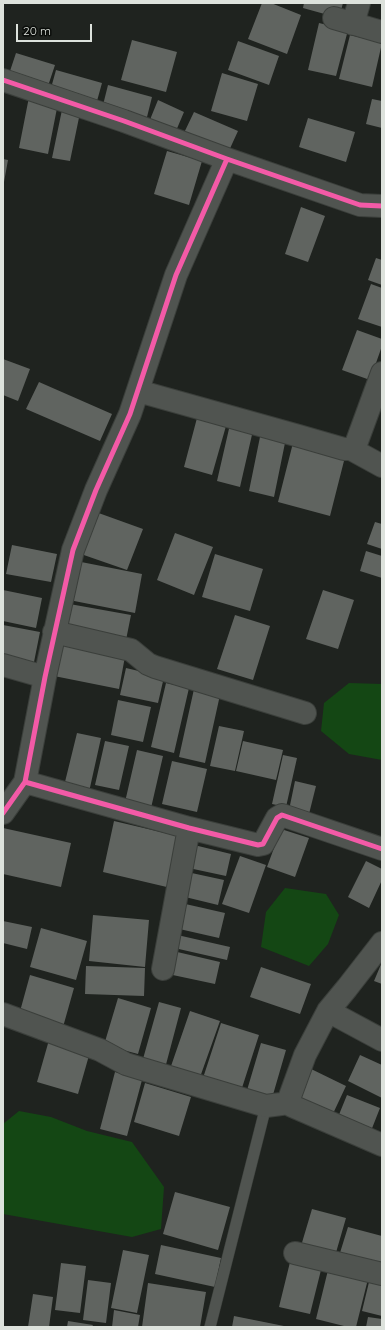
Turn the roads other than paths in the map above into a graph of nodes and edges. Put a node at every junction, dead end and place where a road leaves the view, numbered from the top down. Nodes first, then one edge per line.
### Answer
1 (359, 3) edge
2 (382, 32) edge
3 (3, 80) edge
4 (228, 159) junction
5 (382, 206) edge
6 (382, 373) edge
7 (138, 391) junction
8 (351, 449) junction
9 (382, 466) edge
10 (54, 632) junction
11 (3, 665) edge
12 (45, 677) junction
13 (305, 713) dead end
14 (25, 782) junction
15 (3, 813) edge
16 (189, 828) junction
17 (382, 849) edge
18 (382, 943) edge
19 (163, 969) dead end
20 (328, 1011) junction
21 (3, 1014) edge
22 (382, 1040) edge
23 (289, 1103) junction
24 (266, 1106) junction
25 (382, 1145) edge
26 (295, 1253) dead end
27 (382, 1274) edge
28 (210, 1327) edge

1 - 2 street
3 - 4 street
4 - 5 street
4 - 7 street
6 - 8 street
7 - 8 street
7 - 10 street
8 - 9 street
10 - 12 street
10 - 13 street
11 - 12 street
12 - 14 street
14 - 15 street
14 - 16 street
16 - 17 street
16 - 19 street
18 - 20 street
20 - 22 street
20 - 23 street
21 - 24 street
23 - 24 street
23 - 25 street
24 - 28 lane
26 - 27 street

